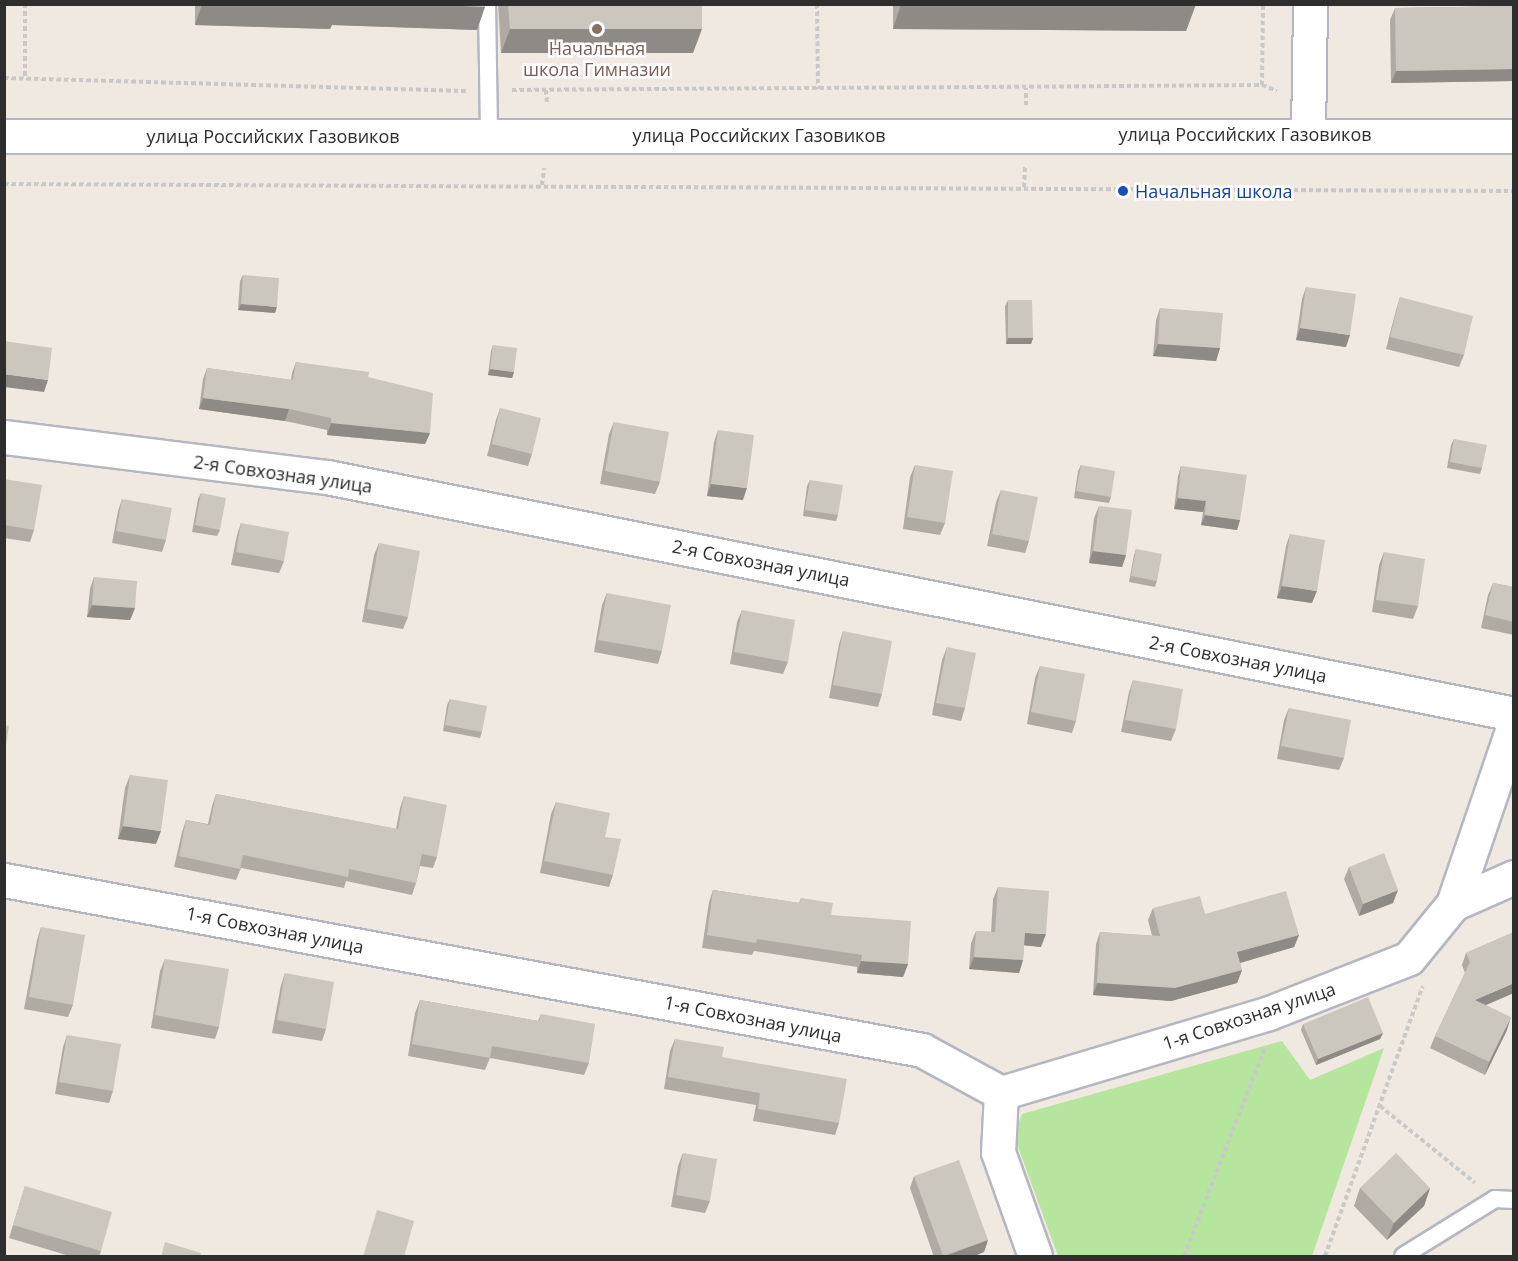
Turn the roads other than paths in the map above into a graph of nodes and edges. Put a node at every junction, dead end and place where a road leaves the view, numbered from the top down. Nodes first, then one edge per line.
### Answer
1 (488, 4) edge
2 (1310, 4) edge
3 (1308, 119) junction
4 (4, 136) edge
5 (489, 136) junction
6 (1514, 136) edge
7 (4, 437) edge
8 (1514, 714) edge
9 (1514, 725) edge
10 (1514, 877) edge
11 (4, 879) edge
12 (1453, 904) junction
13 (1001, 1093) junction
14 (1514, 1200) edge
15 (1035, 1257) edge
16 (1403, 1257) edge

1 - 5 lane
2 - 3 street
3 - 5 street, улица Российских Газовиков
3 - 6 street, улица Российских Газовиков
4 - 5 street, улица Российских Газовиков
7 - 8 street, 2-я Совхозная улица
9 - 12 street
10 - 12 street
11 - 13 street, 1-я Совхозная улица
12 - 13 street, 1-я Совхозная улица
13 - 15 street
14 - 16 lane

